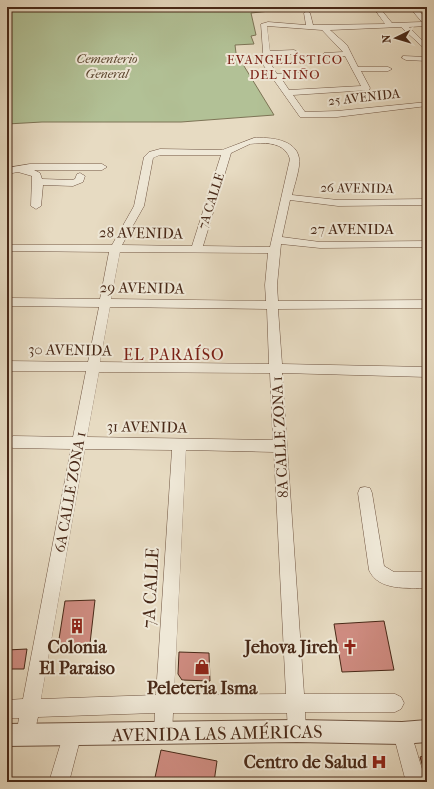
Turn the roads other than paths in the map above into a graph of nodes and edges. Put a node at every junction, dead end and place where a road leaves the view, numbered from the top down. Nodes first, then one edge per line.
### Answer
1 (376, 7) edge
2 (412, 7) edge
3 (307, 13) dead end
4 (427, 24) edge
5 (403, 25) junction
6 (390, 26) junction
7 (310, 28) junction
8 (324, 28) junction
9 (427, 49) edge
10 (294, 52) dead end
11 (267, 53) junction
12 (348, 54) junction
13 (327, 55) dead end
14 (406, 58) dead end
15 (427, 59) edge
16 (388, 68) dead end
17 (357, 69) junction
18 (314, 74) dead end
19 (274, 76) junction
20 (286, 93) junction
21 (427, 104) edge
22 (227, 152) junction
23 (102, 167) dead end
24 (18, 170) junction
25 (7, 171) edge
26 (80, 176) dead end
27 (38, 182) junction
28 (286, 197) junction
29 (427, 202) edge
30 (36, 206) dead end
31 (427, 244) edge
32 (276, 245) junction
33 (7, 248) edge
34 (115, 249) junction
35 (196, 250) junction
36 (12, 302) dead end
37 (105, 303) junction
38 (427, 304) edge
39 (272, 305) junction
40 (7, 366) edge
41 (93, 367) junction
42 (276, 369) junction
43 (427, 372) edge
44 (13, 442) dead end
45 (79, 443) junction
46 (179, 445) junction
47 (281, 446) junction
48 (365, 493) dead end
49 (427, 580) edge
50 (295, 703) junction
51 (395, 703) dead end
52 (165, 704) junction
53 (30, 707) junction
54 (7, 709) edge
55 (297, 731) junction
56 (427, 731) edge
57 (402, 733) junction
58 (163, 734) junction
59 (16, 736) edge
60 (72, 736) junction
61 (59, 782) edge
62 (416, 782) edge

1 - 6 street
2 - 4 street
3 - 7 street
4 - 5 street
5 - 6 street
5 - 9 street
6 - 8 street
7 - 8 street
7 - 11 street
8 - 12 street
10 - 11 street
11 - 19 street
12 - 13 street
12 - 17 street
14 - 15 street
16 - 17 street
17 - 20 street
18 - 19 street
19 - 20 street
20 - 21 street, 25 AVENIDA
22 - 28 street, 8A CALLE ZONA 1
22 - 34 street, 6A CALLE ZONA 1
22 - 35 street, 7A CALLE
23 - 24 street
24 - 25 street
24 - 27 street
26 - 27 street
27 - 30 street
28 - 29 street, 26 AVENIDA
28 - 32 street, 8A CALLE ZONA 1
31 - 32 street, 27 AVENIDA
32 - 35 street, 28 AVENIDA
32 - 39 street, 8A CALLE ZONA 1
33 - 34 street, 28 AVENIDA
34 - 35 street, 28 AVENIDA
34 - 37 street, 6A CALLE ZONA 1
36 - 37 street, 29 AVENIDA
37 - 39 street, 29 AVENIDA
37 - 41 street, 6A CALLE ZONA 1
38 - 39 street
39 - 42 street, 8A CALLE ZONA 1
40 - 41 street, 30 AVENIDA
41 - 42 street, 30 AVENIDA
41 - 45 street, 6A CALLE ZONA 1
42 - 43 street, 30 AVENIDA
42 - 47 street, 8A CALLE ZONA 1
44 - 45 street, 31 AVENIDA
45 - 46 street, 31 AVENIDA
45 - 53 street, 6A CALLE ZONA 1
46 - 47 street, 31 AVENIDA
46 - 52 street, 7A CALLE
47 - 50 street, 8A CALLE ZONA 1
48 - 49 street
50 - 51 street
50 - 52 street
50 - 55 street, 8A CALLE ZONA 1
52 - 53 street
52 - 58 street, 7A CALLE
53 - 54 street
53 - 59 street, 6A CALLE ZONA 1
55 - 57 street, AVENIDA LAS AMÉRICAS
55 - 58 street, AVENIDA LAS AMÉRICAS
56 - 57 street, AVENIDA LAS AMÉRICAS
57 - 62 street
58 - 60 street, AVENIDA LAS AMÉRICAS
59 - 60 street, AVENIDA LAS AMÉRICAS
60 - 61 street

